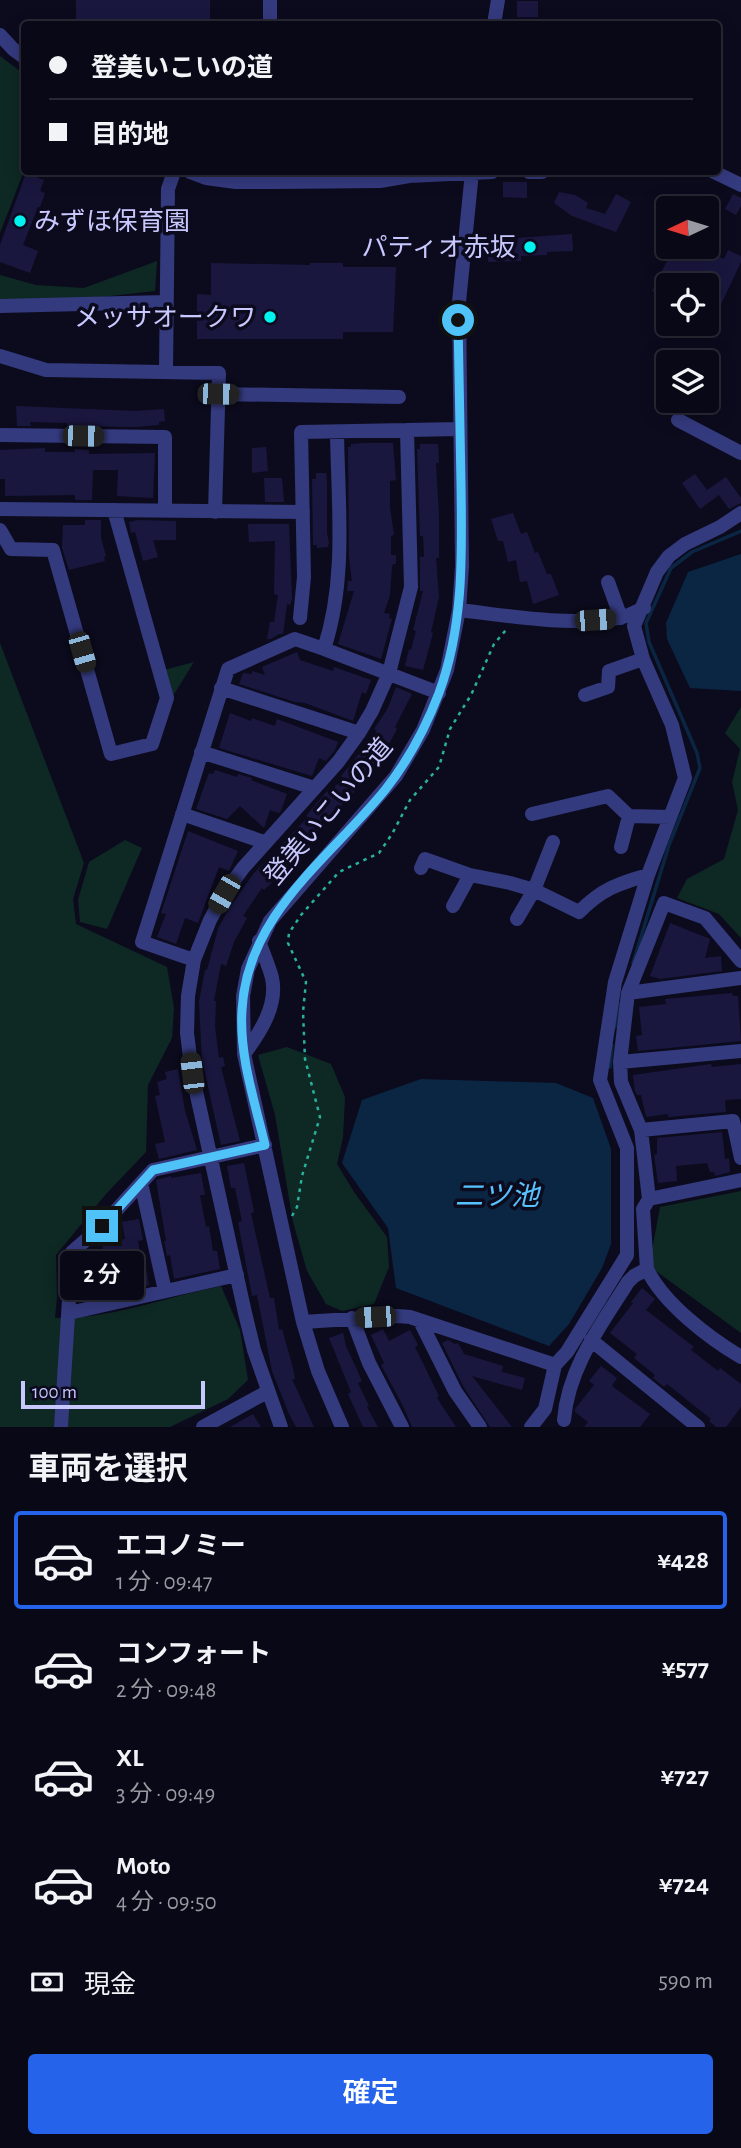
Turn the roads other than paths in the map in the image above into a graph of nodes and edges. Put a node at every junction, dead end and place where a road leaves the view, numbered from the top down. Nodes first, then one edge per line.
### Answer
1 (270, 0) edge
2 (498, 0) edge
3 (270, 21) edge
4 (494, 21) edge
5 (0, 35) edge
6 (21, 54) edge
7 (173, 175) edge
8 (198, 175) edge
9 (425, 175) edge
10 (472, 175) edge
11 (720, 175) edge
12 (273, 177) edge
13 (741, 185) edge
14 (166, 302) junction
15 (0, 306) edge
16 (0, 356) edge
17 (166, 371) junction
18 (218, 394) junction
19 (399, 397) dead end
20 (678, 420) dead end
21 (460, 429) junction
22 (407, 430) junction
23 (337, 432) junction
24 (0, 435) edge
25 (741, 453) edge
26 (0, 509) edge
27 (114, 510) junction
28 (165, 511) junction
29 (215, 512) junction
30 (303, 512) junction
31 (741, 513) edge
32 (0, 530) edge
33 (608, 582) dead end
34 (643, 608) junction
35 (459, 610) junction
36 (300, 618) dead end
37 (621, 618) junction
38 (324, 649) junction
39 (643, 659) junction
40 (389, 673) junction
41 (221, 688) junction
42 (439, 693) junction
43 (585, 695) dead end
44 (359, 733) junction
45 (201, 752) junction
46 (314, 788) junction
47 (182, 814) junction
48 (532, 814) dead end
49 (629, 816) junction
50 (670, 817) junction
51 (264, 842) junction
52 (553, 842) dead end
53 (621, 847) dead end
54 (421, 868) dead end
55 (470, 875) junction
56 (648, 875) junction
57 (534, 890) junction
58 (453, 906) dead end
59 (517, 919) dead end
60 (259, 941) junction
61 (194, 960) junction
62 (741, 961) edge
63 (741, 978) edge
64 (628, 993) junction
65 (741, 1051) edge
66 (244, 1054) junction
67 (620, 1062) junction
68 (641, 1130) junction
69 (265, 1145) junction
70 (211, 1156) junction
71 (741, 1158) edge
72 (741, 1180) edge
73 (141, 1182) junction
74 (649, 1199) junction
75 (648, 1269) junction
76 (237, 1275) junction
77 (165, 1290) junction
78 (69, 1313) junction
79 (352, 1318) junction
80 (420, 1321) junction
81 (303, 1322) junction
82 (591, 1340) junction
83 (741, 1357) edge
84 (555, 1365) junction
85 (267, 1392) junction
86 (545, 1409) junction
87 (568, 1424) edge
88 (61, 1427) edge
89 (203, 1427) edge
90 (281, 1427) edge
91 (342, 1427) edge
92 (402, 1427) edge
93 (480, 1427) edge
94 (531, 1427) edge
95 (698, 1427) edge

1 - 3 street
2 - 4 street
5 - 6 street
7 - 14 street
8 - 12 street
9 - 12 street
10 - 21 street, 登美いこいの道
11 - 13 street
14 - 15 street
14 - 17 street
16 - 17 street
17 - 18 street
18 - 19 street
18 - 29 street
20 - 25 street
21 - 22 street
21 - 35 street, 登美いこいの道
22 - 23 street
22 - 40 street
23 - 30 street
23 - 38 street
24 - 28 street
26 - 27 street
27 - 28 street
27 - 32 street
28 - 29 street
29 - 30 street
30 - 36 street
31 - 34 street
33 - 37 street
34 - 37 street
34 - 39 street
35 - 37 street
35 - 42 street, 登美いこいの道
38 - 40 street
38 - 41 street
39 - 43 street
39 - 50 street
40 - 42 street
40 - 44 street
41 - 44 street
41 - 45 street
42 - 60 street, 登美いこいの道
44 - 46 street
45 - 46 street
45 - 47 street
46 - 51 street
47 - 51 street
47 - 61 street
48 - 49 street
49 - 50 street
49 - 53 street
50 - 56 street
51 - 61 street
52 - 57 street
54 - 55 street
55 - 57 street
55 - 58 street
56 - 57 street
56 - 84 street
57 - 59 street
60 - 66 street, 登美いこいの道
60 - 66 street
61 - 70 street
62 - 64 street
63 - 64 street
64 - 67 street
65 - 67 street
66 - 69 street, 登美いこいの道
67 - 68 street
68 - 71 street
68 - 74 street
69 - 70 street
69 - 81 street, 登美いこいの道
70 - 73 street
70 - 76 street
72 - 74 street
73 - 77 street
73 - 78 street
74 - 75 street
75 - 82 street
75 - 83 street
76 - 77 street
76 - 85 street
77 - 78 street
78 - 88 street
79 - 80 street
79 - 81 street
79 - 92 street
80 - 84 street
80 - 93 street
81 - 91 street, 登美いこいの道
82 - 87 street
82 - 95 street
84 - 86 street
85 - 89 street
85 - 90 street
86 - 87 street
86 - 94 street

